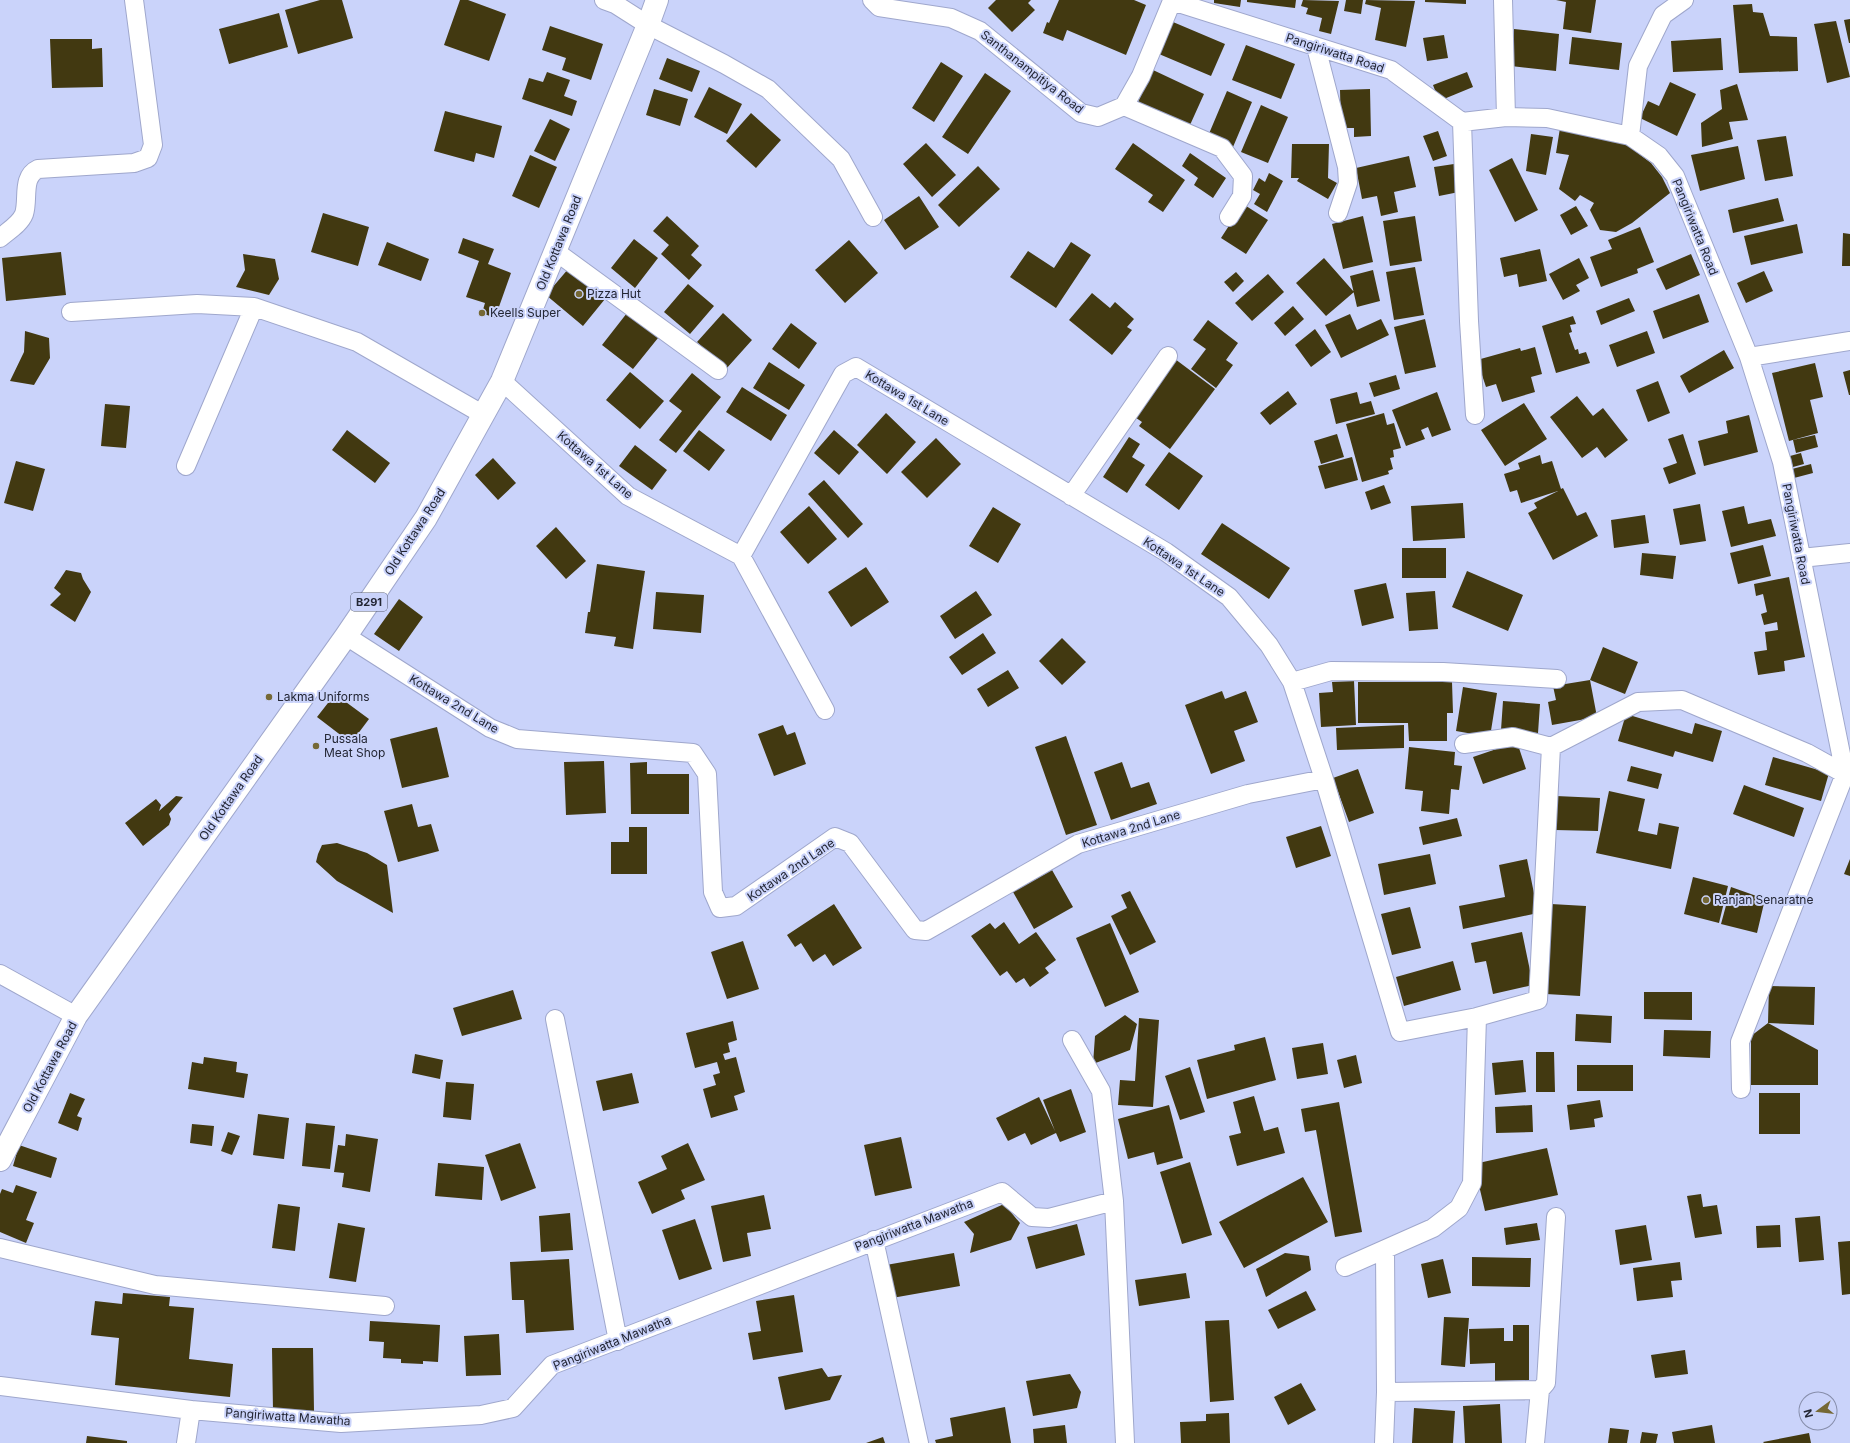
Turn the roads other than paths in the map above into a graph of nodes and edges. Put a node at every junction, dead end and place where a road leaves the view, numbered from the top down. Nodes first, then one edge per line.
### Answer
1 (134, 0) edge
2 (604, 0) edge
3 (657, 0) edge
4 (872, 0) edge
5 (1503, 0) edge
6 (1684, 0) edge
7 (1172, 1) edge
8 (648, 25) junction
9 (1316, 47) junction
10 (1124, 106) junction
11 (1506, 117) junction
12 (1462, 122) junction
13 (1630, 136) junction
14 (1338, 213) dead end
15 (873, 217) dead end
16 (1229, 217) dead end
17 (0, 238) edge
18 (555, 251) junction
19 (254, 307) junction
20 (71, 312) dead end
21 (1850, 341) edge
22 (1168, 356) dead end
23 (1749, 357) junction
24 (718, 370) dead end
25 (502, 381) junction
26 (484, 414) junction
27 (1475, 415) dead end
28 (186, 466) dead end
29 (1071, 496) junction
30 (1850, 553) edge
31 (741, 556) junction
32 (1801, 558) junction
33 (346, 636) junction
34 (1558, 679) dead end
35 (1292, 682) junction
36 (825, 710) dead end
37 (1464, 744) dead end
38 (1551, 747) junction
39 (1848, 775) edge
40 (1324, 779) junction
41 (0, 974) edge
42 (76, 1016) junction
43 (1476, 1016) junction
44 (555, 1020) dead end
45 (1072, 1040) dead end
46 (1741, 1089) dead end
47 (0, 1160) edge
48 (1114, 1201) junction
49 (1556, 1217) dead end
50 (874, 1240) junction
51 (0, 1248) edge
52 (1385, 1250) junction
53 (1346, 1267) dead end
54 (385, 1306) dead end
55 (618, 1341) junction
56 (0, 1386) edge
57 (1540, 1390) junction
58 (1386, 1392) junction
59 (191, 1410) junction
60 (186, 1443) edge
61 (920, 1443) edge
62 (1125, 1443) edge
63 (1384, 1443) edge
64 (1535, 1443) edge

1 - 17 street
2 - 8 street
3 - 8 main road, Old Kottawa Road / B291
4 - 10 street, Santhanampitiya Road
5 - 11 street
6 - 13 street
7 - 9 street, Pangiriwatta Road
7 - 10 street, Pangiriwatta Road
8 - 15 street
8 - 18 main road, Old Kottawa Road / B291
9 - 12 street, Pangiriwatta Road
9 - 14 street
10 - 16 street
11 - 12 street, Pangiriwatta Road
11 - 13 street, Pangiriwatta Road
12 - 27 street
13 - 23 street, Pangiriwatta Road
18 - 24 street
18 - 25 main road, Old Kottawa Road / B291
19 - 20 street
19 - 26 street
19 - 28 street
21 - 23 street
22 - 29 street
23 - 32 street, Pangiriwatta Road
25 - 26 main road, Old Kottawa Road / B291
25 - 31 street, Kottawa 1st Lane
26 - 33 main road, Old Kottawa Road / B291
29 - 31 street, Kottawa 1st Lane
29 - 35 street, Kottawa 1st Lane
30 - 32 street
31 - 36 street
32 - 39 street, Pangiriwatta Road
33 - 40 street, Kottawa 2nd Lane
33 - 42 main road, Old Kottawa Road / B291
34 - 35 street
35 - 40 street, Kottawa 1st Lane
37 - 38 street
38 - 39 street
38 - 43 street
39 - 46 street
40 - 43 street, Kottawa 1st Lane
41 - 42 street
42 - 47 main road, Old Kottawa Road / B291
43 - 52 street
44 - 55 street
45 - 48 street
48 - 50 street, Pangiriwatta Mawatha
48 - 62 street
49 - 57 street
50 - 55 street, Pangiriwatta Mawatha
50 - 61 street
51 - 54 street
52 - 53 street
52 - 58 street
55 - 59 street, Pangiriwatta Mawatha
56 - 59 street, Pangiriwatta Mawatha
57 - 58 street
57 - 64 street
58 - 63 street
59 - 60 street

